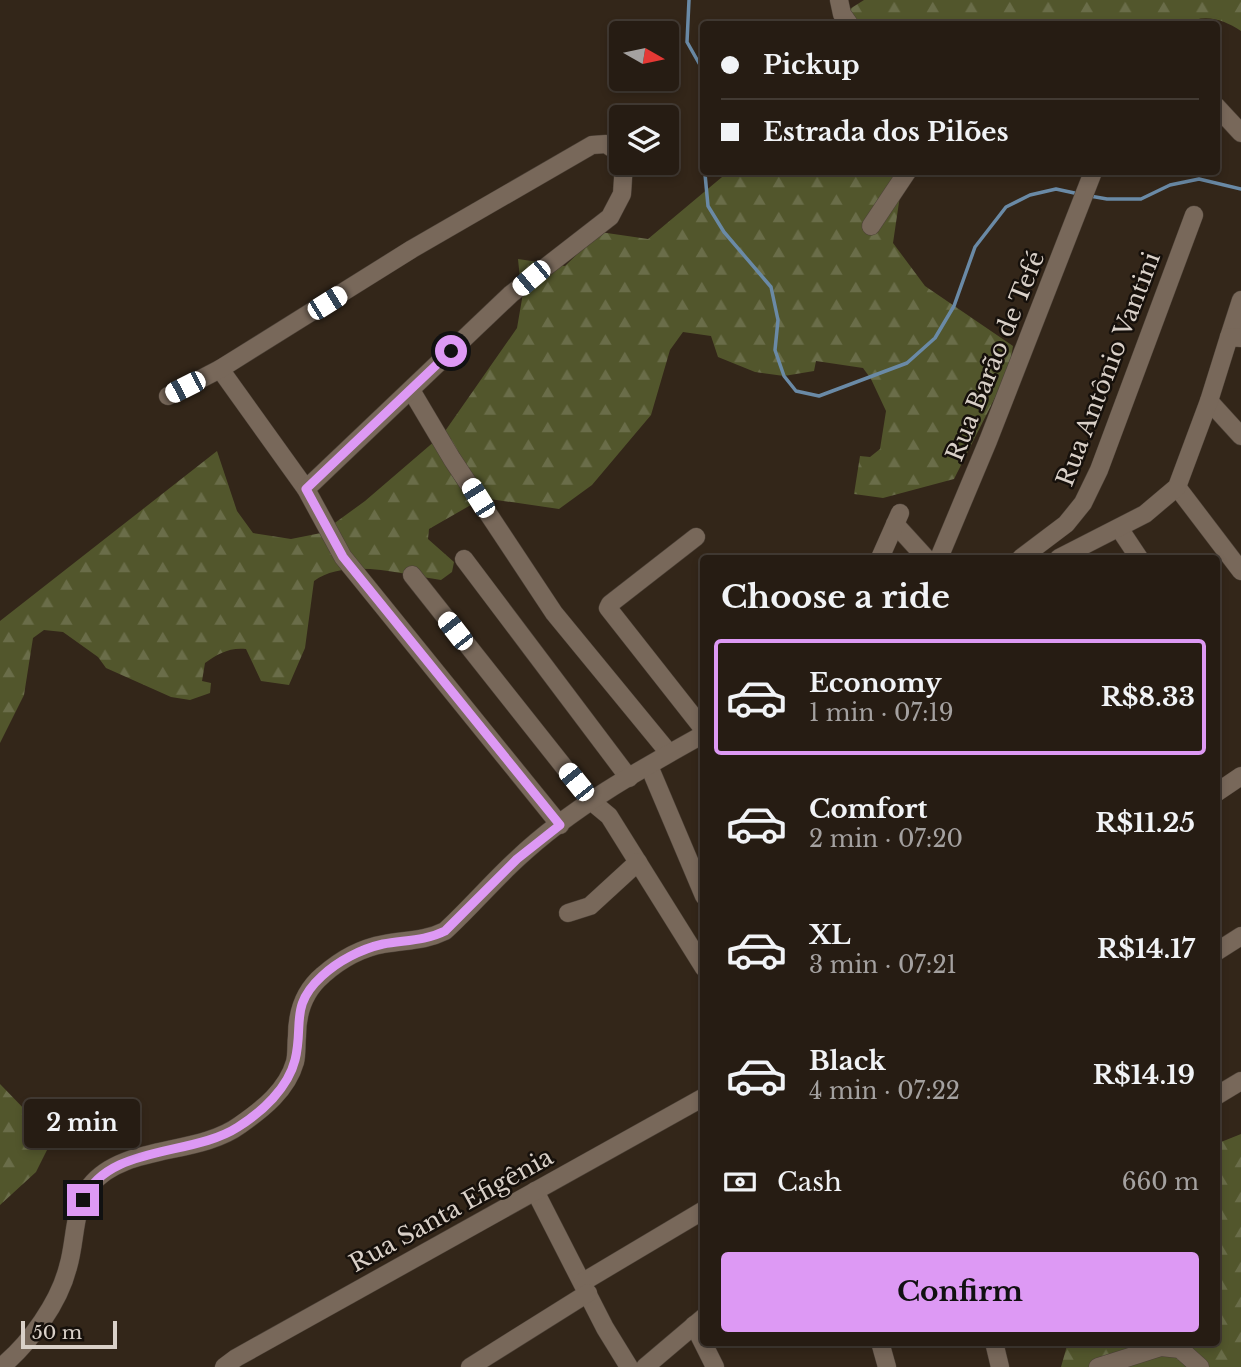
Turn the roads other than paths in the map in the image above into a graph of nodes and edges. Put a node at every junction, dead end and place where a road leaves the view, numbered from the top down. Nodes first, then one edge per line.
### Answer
1 (839, 0) edge
2 (847, 21) edge
3 (1220, 110) edge
4 (1241, 133) edge
5 (609, 146) edge
6 (623, 175) edge
7 (905, 175) edge
8 (1087, 187) edge
9 (1194, 215) dead end
10 (871, 226) dead end
11 (1241, 300) edge
12 (1235, 337) edge
13 (220, 369) junction
14 (411, 390) junction
15 (168, 396) dead end
16 (1209, 401) junction
17 (1241, 436) edge
18 (1177, 487) junction
19 (306, 489) junction
20 (1119, 528) junction
21 (696, 537) dead end
22 (881, 555) edge
23 (924, 555) edge
24 (940, 555) edge
25 (1025, 555) edge
26 (1064, 555) edge
27 (1137, 555) edge
28 (464, 559) dead end
29 (1241, 571) edge
30 (412, 575) dead end
31 (700, 727) edge
32 (700, 734) edge
33 (669, 753) junction
34 (649, 766) junction
35 (1241, 776) edge
36 (629, 778) junction
37 (1220, 790) edge
38 (591, 801) junction
39 (560, 825) junction
40 (638, 862) junction
41 (700, 887) edge
42 (568, 913) dead end
43 (1241, 936) edge
44 (1220, 949) edge
45 (700, 962) edge
46 (1241, 1081) edge
47 (1220, 1094) edge
48 (700, 1099) edge
49 (535, 1191) junction
50 (700, 1213) edge
51 (585, 1288) junction
52 (699, 1321) edge
53 (708, 1346) edge
54 (881, 1346) edge
55 (995, 1346) edge
56 (1, 1367) edge
57 (224, 1367) edge
58 (470, 1367) edge
59 (629, 1367) edge
60 (645, 1367) edge
61 (715, 1367) edge
62 (887, 1367) edge
63 (1000, 1367) edge
64 (1098, 1367) edge
65 (1199, 1367) edge

1 - 2 street
3 - 4 street
5 - 13 street
6 - 14 street
7 - 10 street
8 - 24 street, Rua Barão de Tefé
9 - 25 street, Rua Antônio Vantini
11 - 12 street
12 - 16 street
13 - 15 street
13 - 19 street
14 - 19 street
14 - 33 street
16 - 17 street
16 - 18 street
18 - 20 street
18 - 29 street
19 - 39 street
20 - 26 street
20 - 27 street
21 - 31 street
22 - 23 street
28 - 36 street
30 - 38 street
32 - 33 street
33 - 34 street
34 - 36 street
34 - 41 street
35 - 37 street
36 - 38 street
38 - 39 street
38 - 40 street
39 - 56 street
40 - 42 street
40 - 45 street
43 - 44 street
46 - 47 street
48 - 49 street, Rua Santa Efigênia
49 - 51 street
49 - 57 street, Rua Santa Efigênia
50 - 51 street
51 - 58 street
51 - 59 street
52 - 60 street
53 - 61 street
54 - 62 street
55 - 63 street
64 - 65 street

